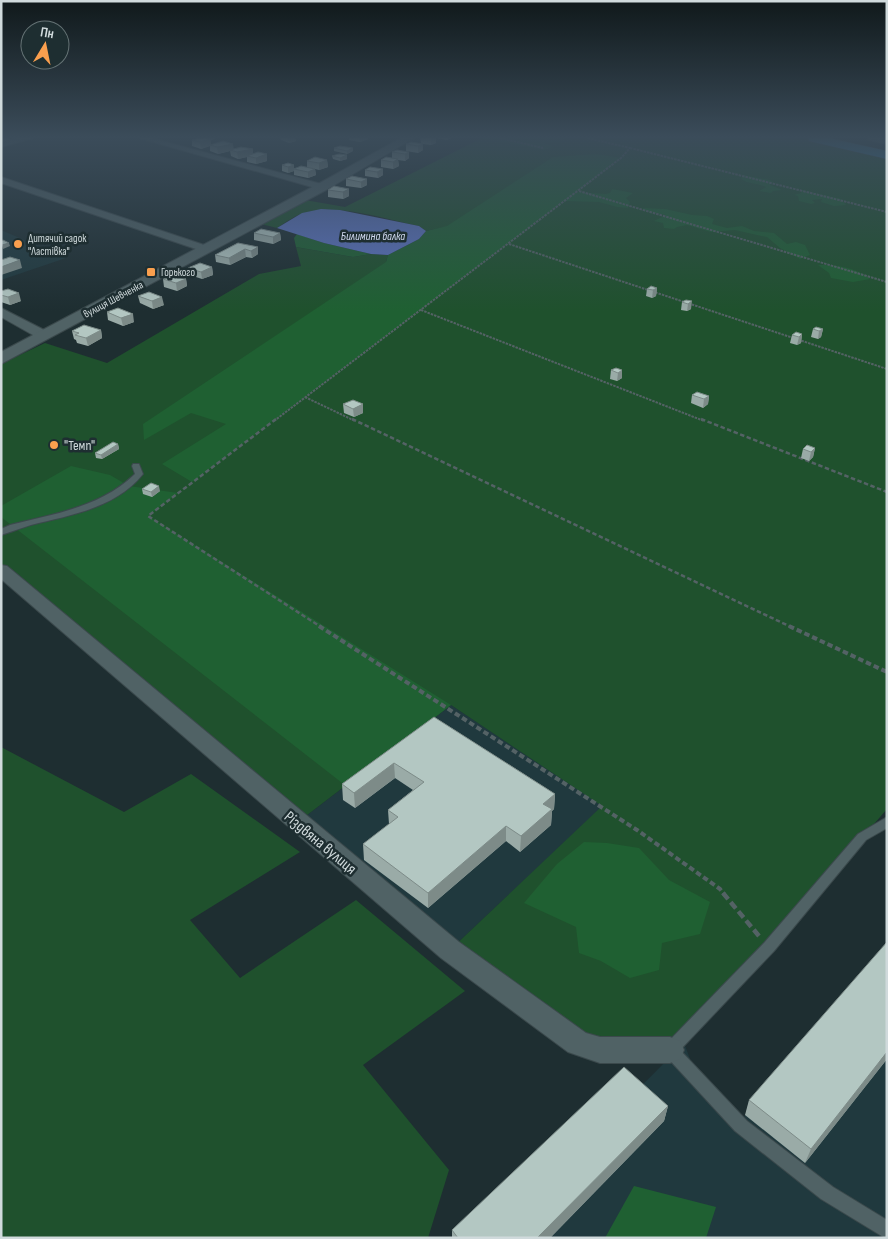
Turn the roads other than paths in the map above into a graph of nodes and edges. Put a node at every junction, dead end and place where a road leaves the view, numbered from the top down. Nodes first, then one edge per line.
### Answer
1 (48, 196) edge
2 (305, 196) edge
3 (206, 249) junction
4 (3, 315) edge
5 (45, 336) junction
6 (1, 359) edge
7 (136, 466) dead end
8 (1, 532) edge
9 (1, 570) edge
10 (887, 822) edge
11 (670, 1050) junction
12 (887, 1230) edge

1 - 3 street
2 - 3 street, вулиця Шевченка
3 - 5 street, вулиця Шевченка
4 - 5 street
5 - 6 street, вулиця Шевченка
7 - 8 lane
9 - 11 street, Різдвяна вулиця
10 - 11 lane
11 - 12 lane

